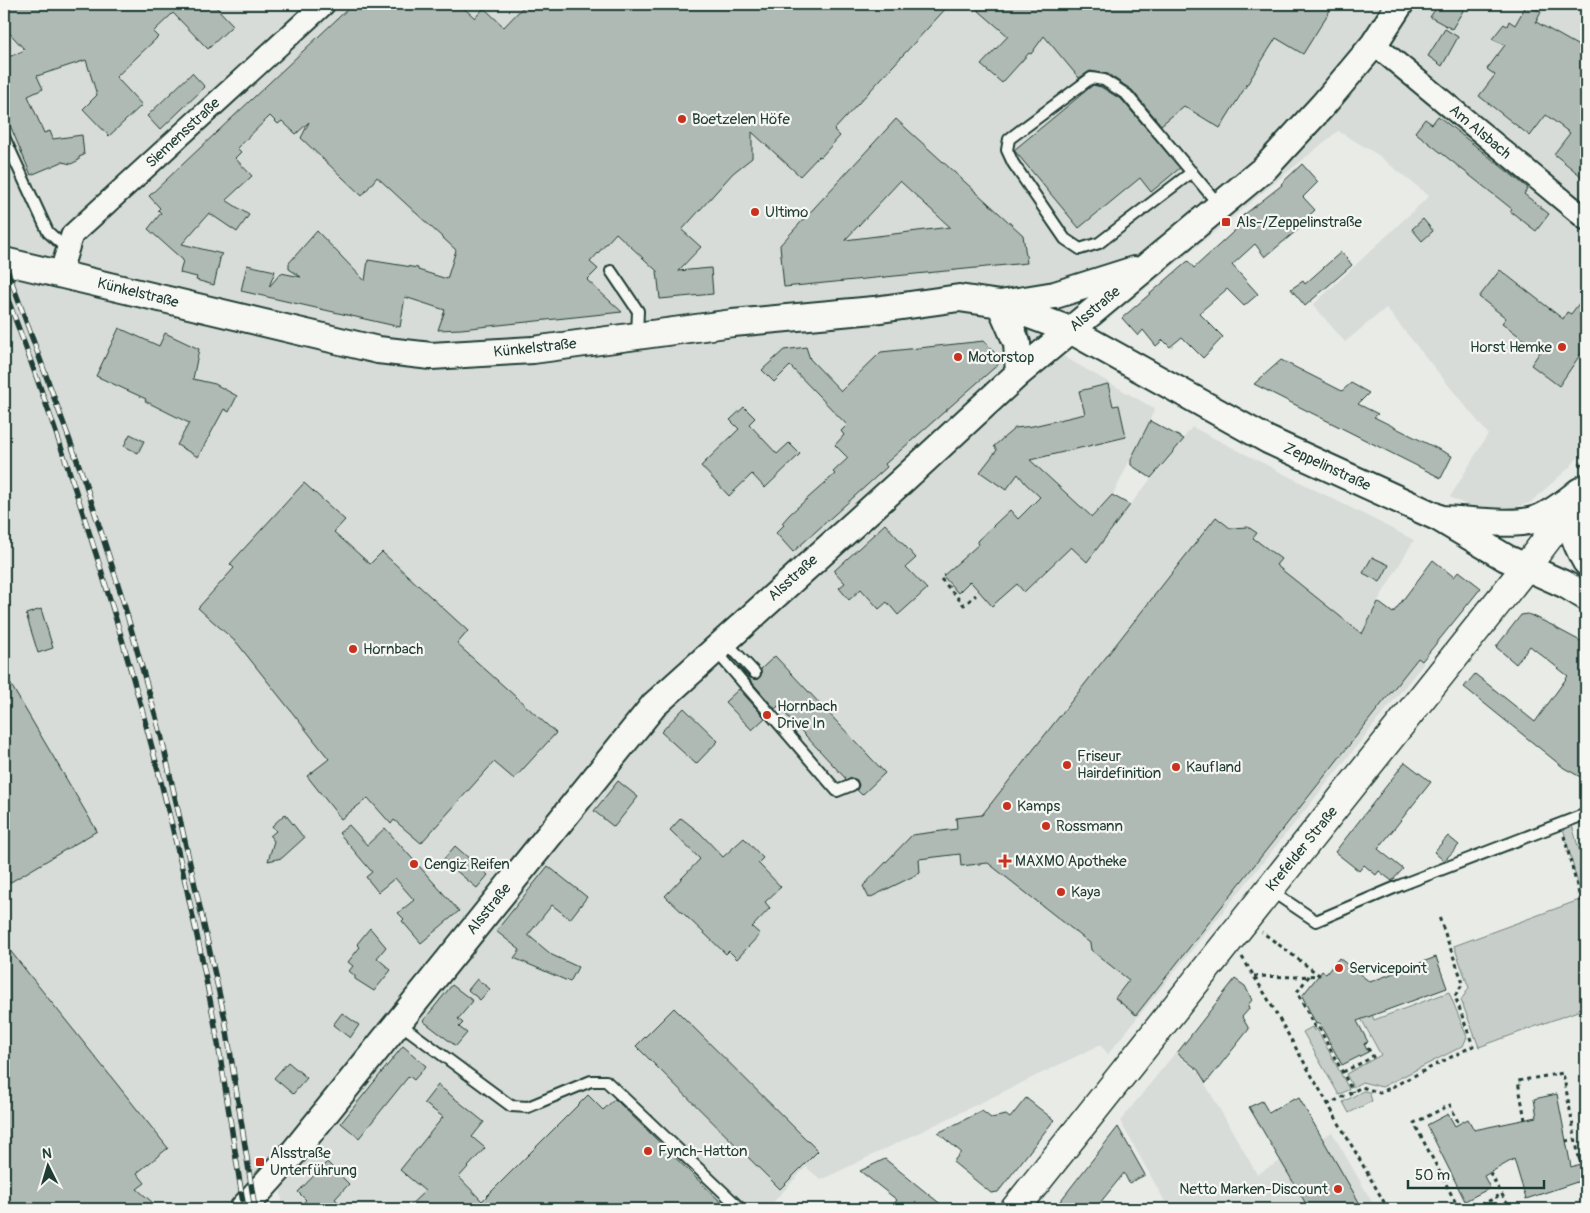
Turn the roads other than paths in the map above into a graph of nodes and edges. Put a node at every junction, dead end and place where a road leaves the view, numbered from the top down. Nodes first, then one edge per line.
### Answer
1 (324, 4) edge
2 (1400, 4) edge
3 (1374, 44) junction
4 (4, 137) edge
5 (1192, 172) junction
6 (1219, 205) junction
7 (1586, 219) edge
8 (4, 261) edge
9 (64, 262) junction
10 (1147, 266) junction
11 (612, 271) dead end
12 (1000, 304) junction
13 (1070, 330) junction
14 (637, 336) junction
15 (1019, 373) junction
16 (1582, 493) edge
17 (1439, 518) junction
18 (1586, 562) edge
19 (1526, 567) junction
20 (1586, 597) edge
21 (719, 645) junction
22 (756, 673) dead end
23 (852, 785) dead end
24 (1586, 814) edge
25 (1270, 890) junction
26 (398, 1022) junction
27 (243, 1209) edge
28 (741, 1209) edge
29 (1015, 1209) edge

1 - 9 street, Siemensstraße
2 - 3 street, Alsstraße
3 - 6 street, Alsstraße
3 - 7 street, Am Alsbach
4 - 9 lane
5 - 5 lane
5 - 6 lane
6 - 10 street, Alsstraße
8 - 9 street, Künkelstraße
9 - 14 street, Künkelstraße
10 - 12 street
10 - 13 street, Alsstraße
11 - 14 lane
12 - 13 street, Künkelstraße
12 - 14 street, Künkelstraße
12 - 15 street
13 - 15 street, Alsstraße
13 - 17 street, Zeppelinstraße
15 - 21 street, Alsstraße
16 - 17 street
16 - 18 street
16 - 19 main road, Krefelder Straße
17 - 19 street, Zeppelinstraße
19 - 20 street, Zeppelinstraße
19 - 25 main road, Krefelder Straße
21 - 22 lane
21 - 23 lane
21 - 26 street, Alsstraße
24 - 25 lane
25 - 29 main road, Krefelder Straße
26 - 27 street, Alsstraße
26 - 28 lane

